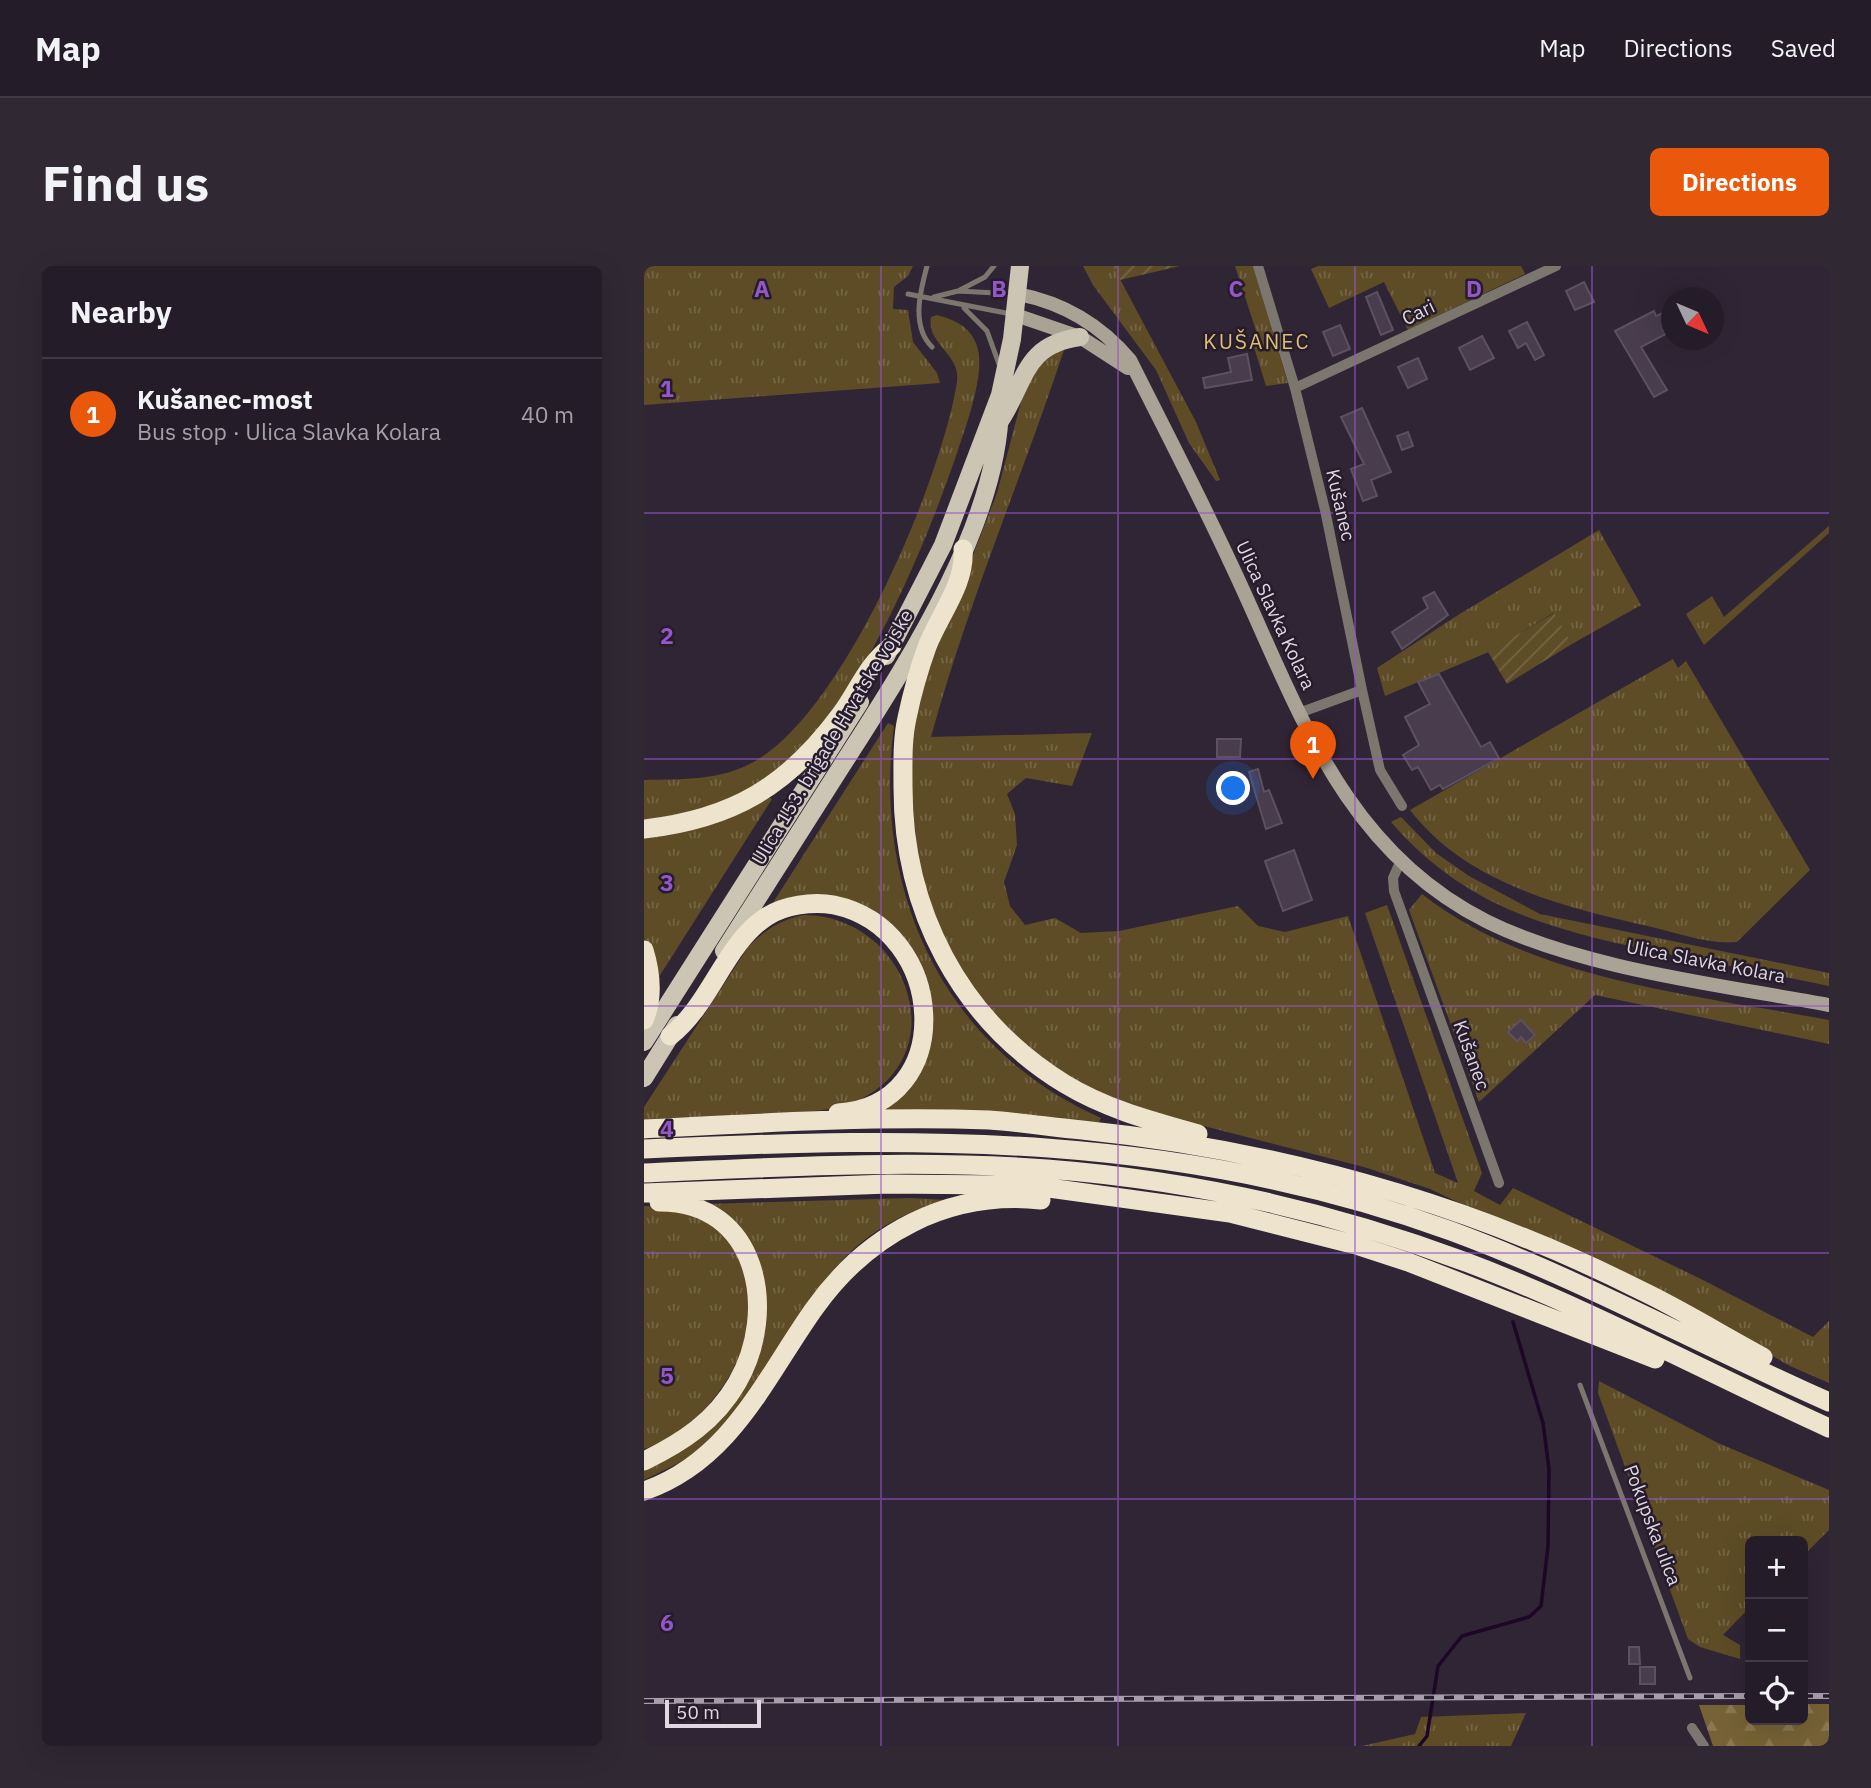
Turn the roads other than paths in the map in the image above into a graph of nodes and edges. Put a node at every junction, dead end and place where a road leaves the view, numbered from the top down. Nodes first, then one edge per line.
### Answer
1 (927, 266) edge
2 (994, 266) edge
3 (1020, 266) edge
4 (1258, 266) edge
5 (1556, 266) edge
6 (958, 291) junction
7 (908, 294) dead end
8 (1018, 294) junction
9 (920, 295) junction
10 (934, 297) junction
11 (962, 306) junction
12 (1016, 315) junction
13 (1080, 337) junction
14 (932, 347) dead end
15 (1138, 375) junction
16 (1002, 388) junction
17 (1296, 388) junction
18 (1000, 421) junction
19 (963, 549) junction
20 (892, 646) junction
21 (1362, 690) junction
22 (1299, 713) junction
23 (1402, 806) dead end
24 (644, 829) edge
25 (1401, 860) junction
26 (644, 950) edge
27 (1829, 1005) edge
28 (644, 1020) edge
29 (670, 1036) junction
30 (644, 1042) edge
31 (646, 1075) edge
32 (723, 1125) junction
33 (644, 1129) edge
34 (644, 1149) edge
35 (1308, 1167) junction
36 (644, 1173) edge
37 (1499, 1183) dead end
38 (644, 1193) edge
39 (644, 1202) edge
40 (1167, 1206) junction
41 (1722, 1377) junction
42 (1580, 1385) dead end
43 (1820, 1398) edge
44 (1829, 1428) edge
45 (644, 1461) edge
46 (644, 1491) edge
47 (1690, 1678) dead end
48 (1692, 1728) dead end
49 (1704, 1746) edge

1 - 9 lane
2 - 6 lane
3 - 8 main road, Ulica 153. brigade Hrvatske vojske
4 - 17 street, Kušanec
5 - 17 street, Cari
6 - 8 lane
6 - 10 lane
7 - 9 lane
8 - 12 main road, Ulica 153. brigade Hrvatske vojske
8 - 15 main road, Ulica Slavka Kolara
9 - 10 lane
9 - 14 lane
10 - 11 lane
11 - 12 lane
11 - 16 lane
12 - 13 main road, Ulica Slavka Kolara
12 - 16 main road, Ulica 153. brigade Hrvatske vojske
13 - 15 main road, Ulica Slavka Kolara
13 - 18 main road
15 - 22 main road, Ulica Slavka Kolara
16 - 18 main road, Ulica 153. brigade Hrvatske vojske
16 - 20 main road, Ulica 153. brigade Hrvatske vojske
17 - 21 street, Kušanec
18 - 19 main road, Ulica 153. brigade Hrvatske vojske
19 - 29 main road, Ulica 153. brigade Hrvatske vojske
19 - 35 highway
20 - 24 highway
20 - 30 main road, Ulica 153. brigade Hrvatske vojske
21 - 22 street
21 - 23 street
22 - 25 main road, Ulica Slavka Kolara
25 - 27 main road, Ulica Slavka Kolara
25 - 37 street, Kušanec
26 - 28 highway
29 - 31 main road, Ulica 153. brigade Hrvatske vojske
29 - 32 highway
32 - 33 highway
32 - 35 highway
34 - 43 highway
35 - 43 highway
36 - 41 highway
38 - 40 highway
39 - 45 highway
40 - 41 highway
40 - 46 highway
41 - 44 highway
42 - 47 lane, Pokupska ulica
48 - 49 street

